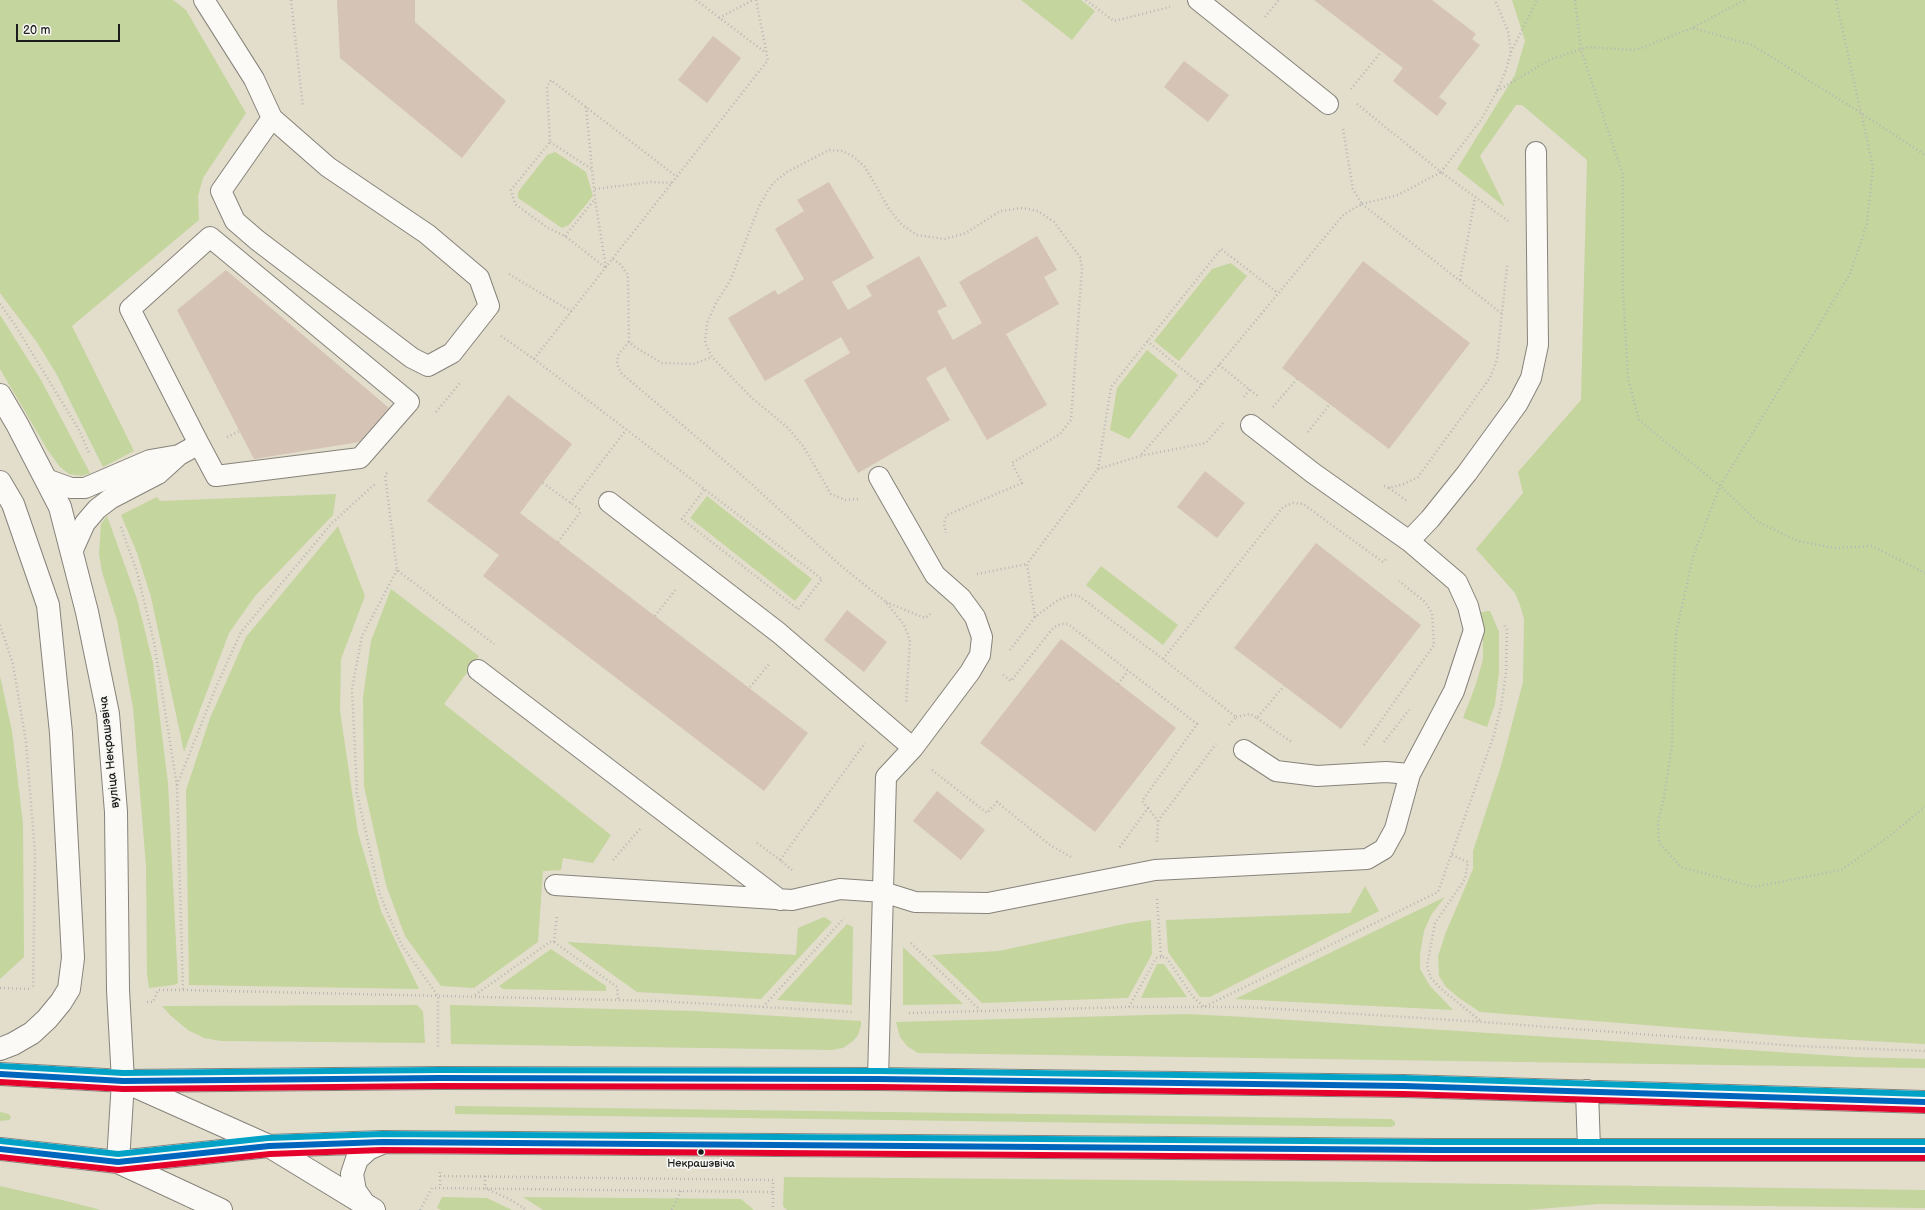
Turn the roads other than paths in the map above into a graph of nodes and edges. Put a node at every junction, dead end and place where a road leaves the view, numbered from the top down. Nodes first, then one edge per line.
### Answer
1 (204, 0) edge
2 (1198, 0) edge
3 (1328, 104) dead end
4 (272, 118) junction
5 (1536, 152) dead end
6 (0, 395) edge
7 (1251, 425) dead end
8 (199, 444) junction
9 (46, 479) junction
10 (882, 481) road end
11 (0, 482) edge
12 (107, 490) junction
13 (609, 502) dead end
14 (1409, 541) junction
15 (72, 552) junction
16 (478, 670) dead end
17 (913, 748) junction
18 (1244, 750) dead end
19 (1410, 774) junction
20 (555, 885) dead end
21 (883, 892) junction
22 (780, 900) junction
23 (0, 1049) edge
24 (0, 1074) edge
25 (878, 1079) junction
26 (123, 1081) junction
27 (1586, 1091) junction
28 (1925, 1102) edge
29 (382, 1142) junction
30 (269, 1146) junction
31 (0, 1149) edge
32 (1589, 1149) junction
33 (1925, 1150) edge
34 (118, 1162) junction
35 (370, 1208) edge
36 (221, 1210) edge

1 - 4 lane
2 - 3 lane
4 - 4 lane
5 - 14 lane
6 - 9 main road, вуліца Некрашэвіча
7 - 14 lane
8 - 8 lane
8 - 12 lane
9 - 12 lane
9 - 15 main road, вуліца Некрашэвіча
10 - 17 lane
11 - 23 main road
12 - 15 lane
13 - 17 lane
14 - 19 lane
15 - 26 main road, вуліца Некрашэвіча
16 - 22 lane
17 - 21 lane
18 - 19 lane
19 - 21 lane
20 - 22 lane
21 - 22 lane
21 - 25 lane
24 - 26 main road
25 - 26 main road
25 - 27 main road
26 - 30 main road
26 - 34 main road, вуліца Некрашэвіча
27 - 28 main road
27 - 32 main road
29 - 30 main road
29 - 32 main road
29 - 35 main road
30 - 34 main road
30 - 35 main road
31 - 34 main road
32 - 33 main road
34 - 36 main road

